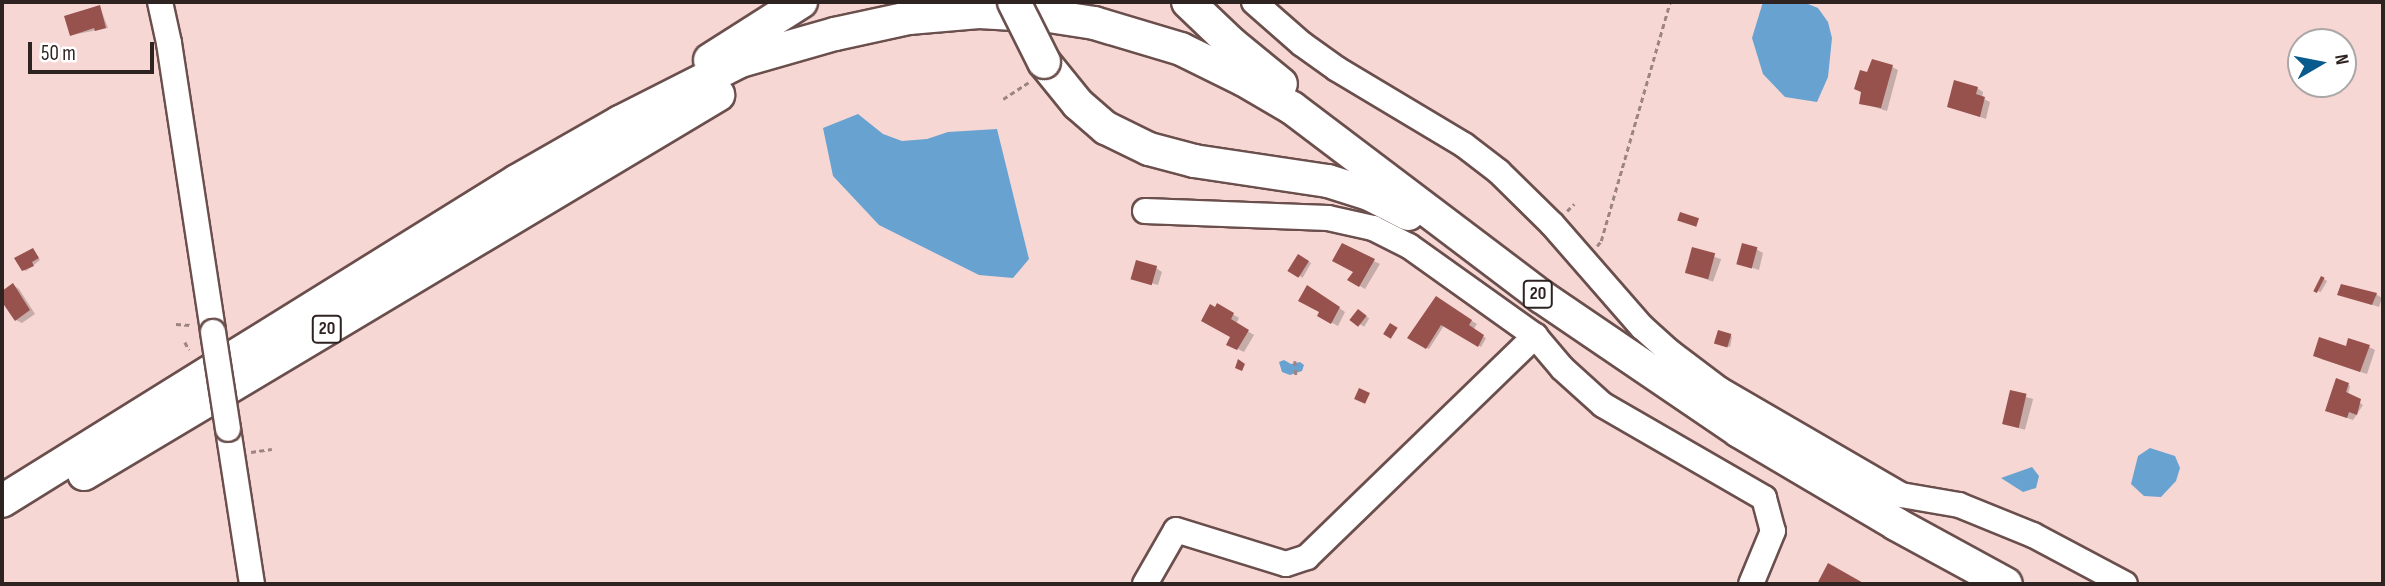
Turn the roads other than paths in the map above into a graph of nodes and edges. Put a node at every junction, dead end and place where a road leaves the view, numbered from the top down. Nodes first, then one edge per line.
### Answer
1 (160, 2) edge
2 (802, 2) edge
3 (1014, 2) edge
4 (1188, 2) edge
5 (1254, 2) edge
6 (824, 37) junction
7 (1292, 108) junction
8 (620, 122) junction
9 (1145, 211) dead end
10 (1432, 216) junction
11 (1535, 336) junction
12 (2, 501) edge
13 (2, 521) edge
14 (1968, 575) edge
15 (252, 584) edge
16 (1146, 584) edge
17 (1751, 584) edge
18 (2006, 584) edge
19 (2125, 584) edge

1 - 15 street, bridge
2 - 8 main road
3 - 10 main road, bridge
4 - 7 main road
5 - 19 street
6 - 7 main road, 20
6 - 8 main road, 20
6 - 13 main road, 20
7 - 10 main road, 20
8 - 12 main road, 20
9 - 11 street
10 - 14 main road, 20
11 - 16 street
11 - 17 street
14 - 18 main road, 20

